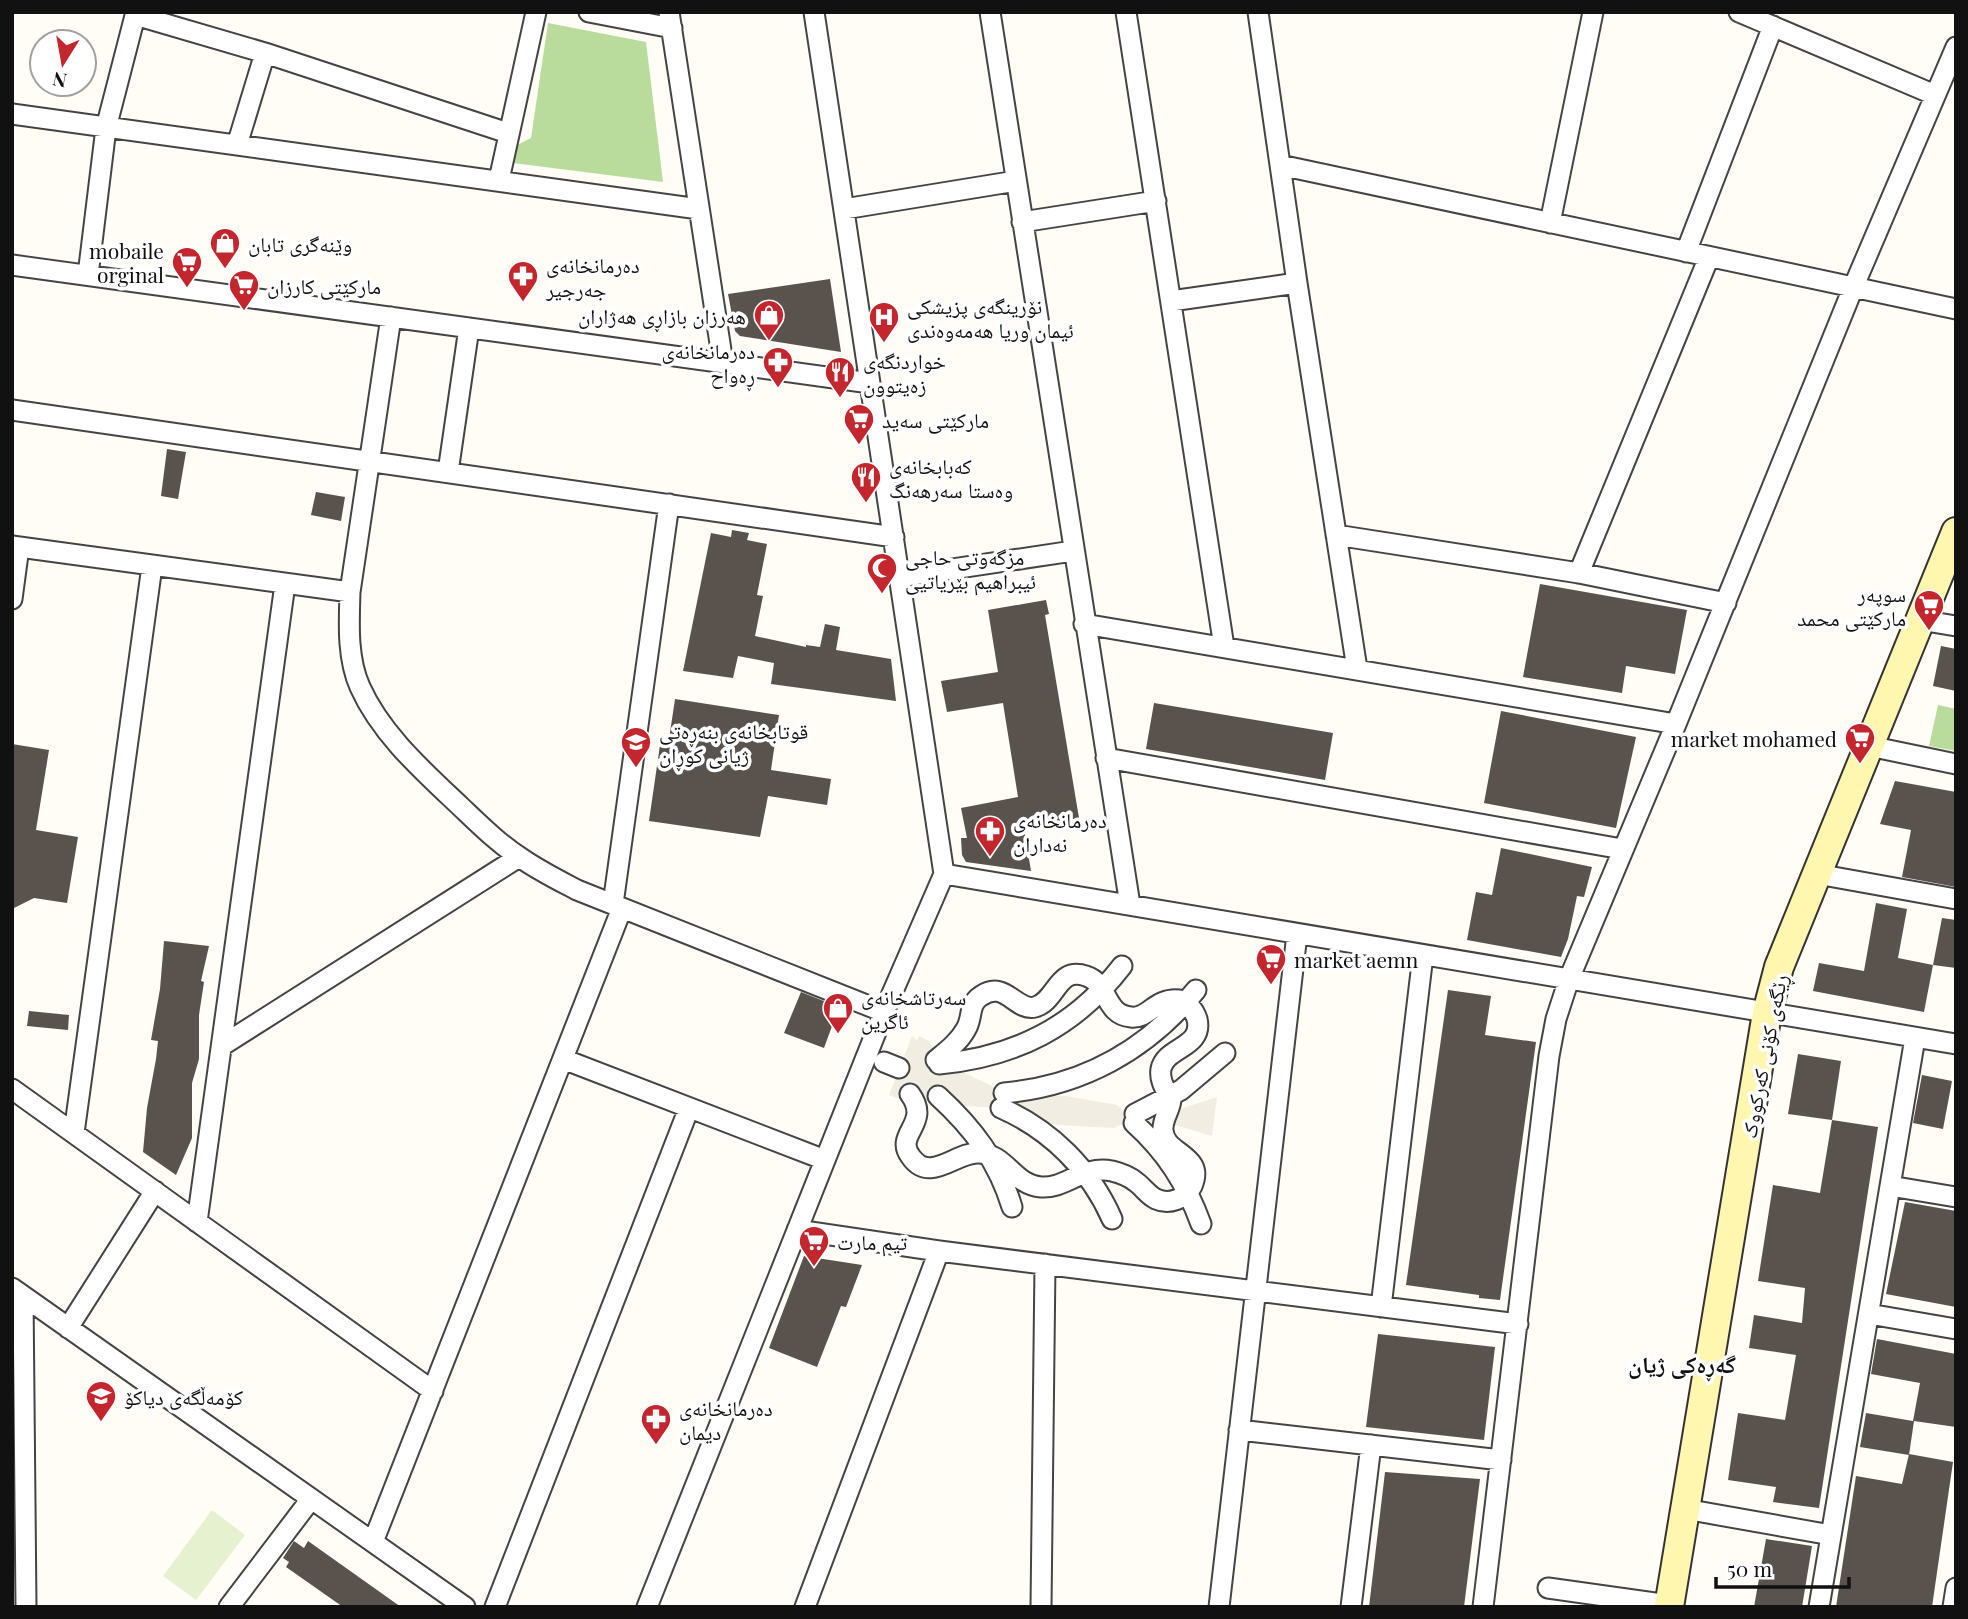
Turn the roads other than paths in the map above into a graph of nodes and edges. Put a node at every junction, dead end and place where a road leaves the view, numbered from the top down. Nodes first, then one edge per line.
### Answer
1 (536, 12) edge
2 (589, 12) edge
3 (814, 12) edge
4 (990, 12) edge
5 (1126, 12) edge
6 (1258, 12) edge
7 (1593, 12) edge
8 (1739, 12) edge
9 (135, 14) edge
10 (670, 20) edge
11 (1773, 26) junction
12 (1956, 47) edge
13 (265, 53) junction
14 (1935, 95) junction
15 (12, 114) edge
16 (106, 128) junction
17 (508, 133) junction
18 (237, 145) junction
19 (1280, 165) junction
20 (499, 180) junction
21 (1016, 181) junction
22 (1156, 201) junction
23 (699, 209) junction
24 (844, 209) junction
25 (1022, 222) junction
26 (1550, 223) junction
27 (1686, 252) junction
28 (1709, 257) junction
29 (12, 265) edge
30 (88, 275) junction
31 (1297, 283) junction
32 (1853, 288) junction
33 (1171, 301) junction
34 (1956, 309) edge
35 (391, 317) junction
36 (469, 328) junction
37 (723, 363) junction
38 (870, 383) junction
39 (12, 410) edge
40 (370, 461) junction
41 (449, 472) junction
42 (669, 503) junction
43 (1956, 532) edge
44 (1336, 535) junction
45 (894, 537) junction
46 (16, 546) edge
47 (1073, 551) junction
48 (152, 566) junction
49 (1579, 573) junction
50 (900, 577) junction
51 (285, 584) junction
52 (350, 592) junction
53 (12, 599) edge
54 (1726, 603) junction
55 (1920, 620) junction
56 (1084, 624) junction
57 (1956, 626) edge
58 (1224, 647) junction
59 (1357, 669) junction
60 (1676, 724) junction
61 (1869, 747) junction
62 (1106, 758) junction
63 (1956, 764) edge
64 (1622, 849) junction
65 (519, 857) junction
66 (944, 874) junction
67 (1817, 874) junction
68 (1956, 899) edge
69 (1130, 905) junction
70 (618, 906) junction
71 (1297, 934) junction
72 (1423, 955) junction
73 (1122, 966) dead end
74 (1569, 979) junction
75 (1102, 989) junction
76 (1190, 996) junction
77 (884, 1012) junction
78 (1767, 1013) junction
79 (1915, 1038) junction
80 (1956, 1044) edge
81 (223, 1045) junction
82 (1225, 1053) dead end
83 (563, 1059) junction
84 (12, 1089) edge
85 (910, 1094) dead end
86 (938, 1096) dead end
87 (1169, 1097) junction
88 (689, 1108) junction
89 (74, 1133) junction
90 (990, 1155) junction
91 (825, 1160) junction
92 (1085, 1172) junction
93 (1890, 1186) junction
94 (155, 1191) junction
95 (1189, 1191) junction
96 (1956, 1197) edge
97 (1012, 1207) dead end
98 (1112, 1219) dead end
99 (197, 1222) junction
100 (1201, 1224) dead end
101 (797, 1230) junction
102 (939, 1251) junction
103 (1045, 1264) junction
104 (1256, 1290) junction
105 (18, 1292) edge
106 (1381, 1307) junction
107 (1869, 1314) junction
108 (1518, 1324) junction
109 (68, 1328) junction
110 (1956, 1329) edge
111 (433, 1391) junction
112 (1240, 1430) junction
113 (1371, 1445) junction
114 (1501, 1460) junction
115 (312, 1499) junction
116 (1685, 1509) junction
117 (1831, 1535) junction
118 (373, 1542) junction
119 (1548, 1588) dead end
120 (1956, 1588) edge
121 (1669, 1606) edge
122 (26, 1607) edge
123 (229, 1607) edge
124 (465, 1607) edge
125 (495, 1607) edge
126 (647, 1607) edge
127 (805, 1607) edge
128 (1041, 1607) edge
129 (1219, 1607) edge
130 (1352, 1607) edge
131 (1483, 1607) edge
132 (1819, 1607) edge
133 (1952, 1607) edge

1 - 17 street
2 - 10 street
3 - 24 street
4 - 21 street
5 - 22 street
6 - 19 street
7 - 26 street
8 - 11 street
9 - 13 street
9 - 16 street
10 - 23 street
11 - 14 street
11 - 27 street
12 - 14 street
13 - 17 street
13 - 18 street
14 - 32 street
15 - 16 street
16 - 18 street
16 - 30 street
17 - 20 street
18 - 20 street
19 - 26 street
19 - 31 street
20 - 23 street
21 - 24 street
21 - 25 street
22 - 25 street
22 - 33 street
23 - 37 street
24 - 38 street
25 - 47 street
26 - 27 street
27 - 28 street
28 - 32 street
28 - 49 street
29 - 30 street
30 - 35 street
31 - 33 street
31 - 44 street
32 - 34 street
32 - 54 street
33 - 58 street
35 - 36 street
35 - 40 street
36 - 37 street
36 - 41 street
37 - 38 street
38 - 45 street
39 - 40 street
40 - 41 street
40 - 52 street
41 - 42 street
42 - 45 street
42 - 70 street
43 - 55 street, ڕێگەی کۆنی کەرکووک
44 - 49 street
44 - 59 street
45 - 50 street
46 - 48 street
46 - 53 street
47 - 50 street
47 - 56 street
48 - 51 street
48 - 89 street
49 - 54 street
50 - 66 street
51 - 52 street
51 - 81 street
52 - 65 street
54 - 60 street
55 - 57 street
55 - 61 street, ڕێگەی کۆنی کەرکووک
56 - 58 street
56 - 62 street
58 - 59 street
59 - 60 street
60 - 64 street
61 - 63 street
61 - 67 street, ڕێگەی کۆنی کەرکووک
62 - 64 street
62 - 69 street
64 - 74 street
65 - 70 street
65 - 81 street
66 - 69 street
66 - 77 street
67 - 68 street
67 - 78 street, ڕێگەی کۆنی کەرکووک
69 - 71 street
70 - 77 street
70 - 83 street
71 - 72 street
71 - 104 street
72 - 74 street
72 - 106 street
73 - 75 street
74 - 78 street
74 - 108 street
75 - 75 street
75 - 76 street
76 - 87 street
76 - 92 street
77 - 91 street
78 - 79 street
78 - 116 street, ڕێگەی کۆنی کەرکووک
79 - 80 street
79 - 93 street
81 - 99 street
82 - 87 street
83 - 88 street
83 - 111 street
84 - 89 street
85 - 90 street
86 - 90 street
87 - 95 street
87 - 95 street
88 - 91 street
88 - 125 street
89 - 94 street
90 - 92 street
90 - 97 street
91 - 101 street
92 - 95 street
92 - 98 street
93 - 96 street
93 - 107 street
94 - 99 street
94 - 109 street
95 - 100 street
99 - 111 street
101 - 102 street
101 - 126 street
102 - 103 street
102 - 127 street
103 - 104 street
103 - 128 street
104 - 106 street
104 - 112 street
105 - 109 street
105 - 122 street
106 - 108 street
107 - 110 street
107 - 117 street
108 - 114 street
109 - 115 street
111 - 118 street
112 - 113 street
112 - 129 street
113 - 114 street
113 - 130 street
114 - 131 street
115 - 118 street
115 - 123 street
116 - 117 street
116 - 121 street, ڕێگەی کۆنی کەرکووک
117 - 132 street
118 - 124 street
119 - 121 street
120 - 133 street

